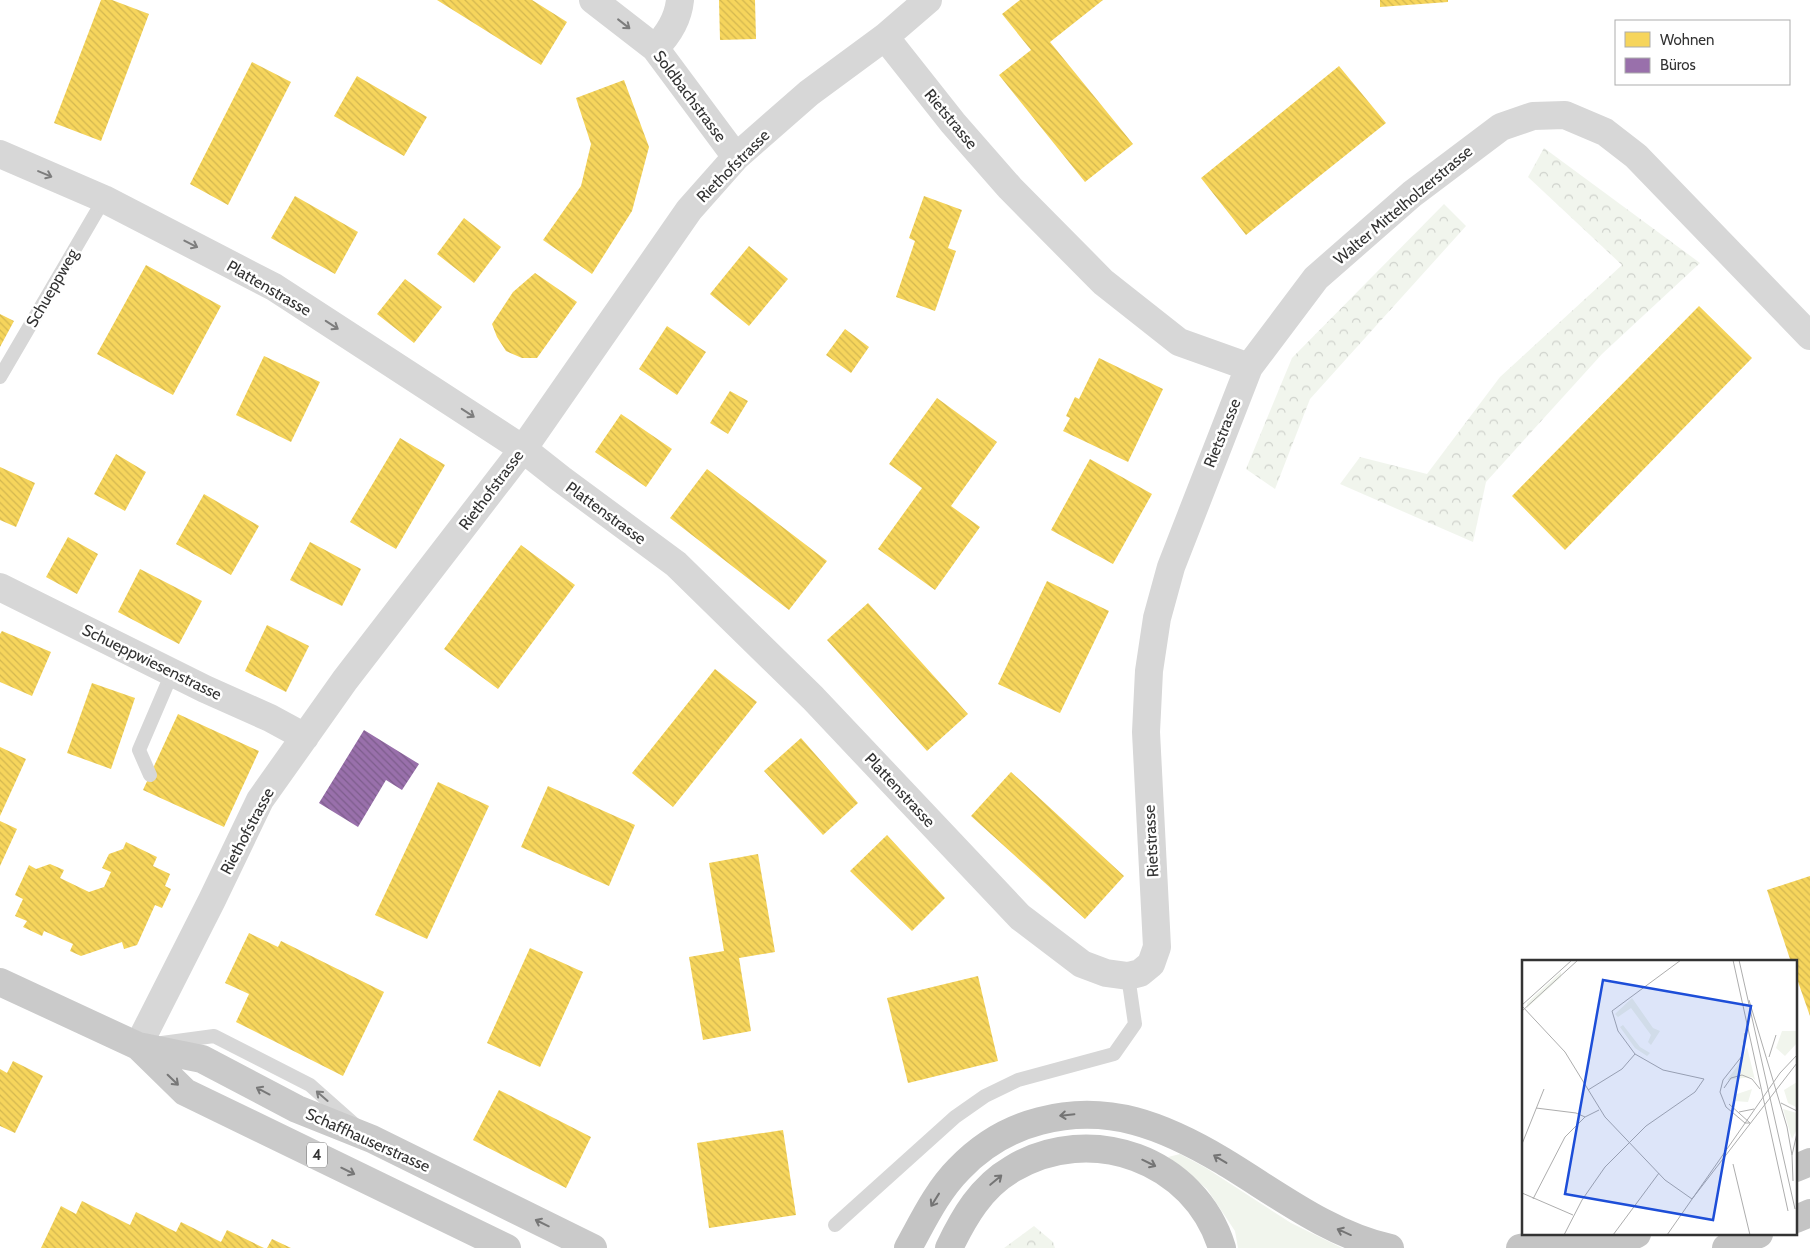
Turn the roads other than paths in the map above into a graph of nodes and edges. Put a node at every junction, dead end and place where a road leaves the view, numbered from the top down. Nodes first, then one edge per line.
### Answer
1 (593, 0) edge
2 (680, 0) edge
3 (928, 0) edge
4 (885, 37) junction
5 (655, 48) junction
6 (0, 154) edge
7 (736, 157) junction
8 (104, 199) junction
9 (1810, 336) edge
10 (1249, 366) junction
11 (0, 377) edge
12 (522, 449) junction
13 (0, 587) edge
14 (172, 673) junction
15 (305, 737) junction
16 (150, 774) dead end
17 (1128, 976) junction
18 (0, 982) edge
19 (138, 1046) junction
20 (1810, 1162) edge
21 (1798, 1167) edge
22 (1810, 1213) edge
23 (1798, 1218) edge
24 (835, 1225) dead end
25 (1582, 1236) edge
26 (1632, 1236) edge
27 (1753, 1236) edge
28 (507, 1248) edge
29 (593, 1248) edge
30 (908, 1248) edge
31 (948, 1248) edge
32 (1222, 1248) edge
33 (1390, 1248) edge
34 (1520, 1248) edge
35 (1605, 1248) edge
36 (1726, 1248) edge

1 -> 5 street, Soldbachstrasse
2 - 5 street
3 - 4 street, Riethofstrasse
4 - 7 street, Riethofstrasse
4 - 10 street, Rietstrasse
5 - 7 street, Soldbachstrasse
6 -> 8 street, Plattenstrasse
7 - 12 street, Riethofstrasse
8 - 11 lane, Schueppweg
8 -> 12 street, Plattenstrasse
9 - 10 street, Walter Mittelholzerstrasse
10 - 17 street, Rietstrasse
12 - 15 street, Riethofstrasse
12 - 17 street, Plattenstrasse
13 - 14 street, Schueppwiesenstrasse
14 - 15 street, Schueppwiesenstrasse
14 - 16 lane
15 - 19 street, Riethofstrasse
17 - 24 lane
18 - 19 main road, Schaffhauserstrasse / 4
19 -> 28 main road, Schaffhauserstrasse / 4
29 -> 19 main road, Schaffhauserstrasse / 4
20 - 21 highway
22 - 23 highway
25 - 34 highway
26 - 35 highway
27 - 36 highway
33 -> 30 highway
31 -> 32 highway

